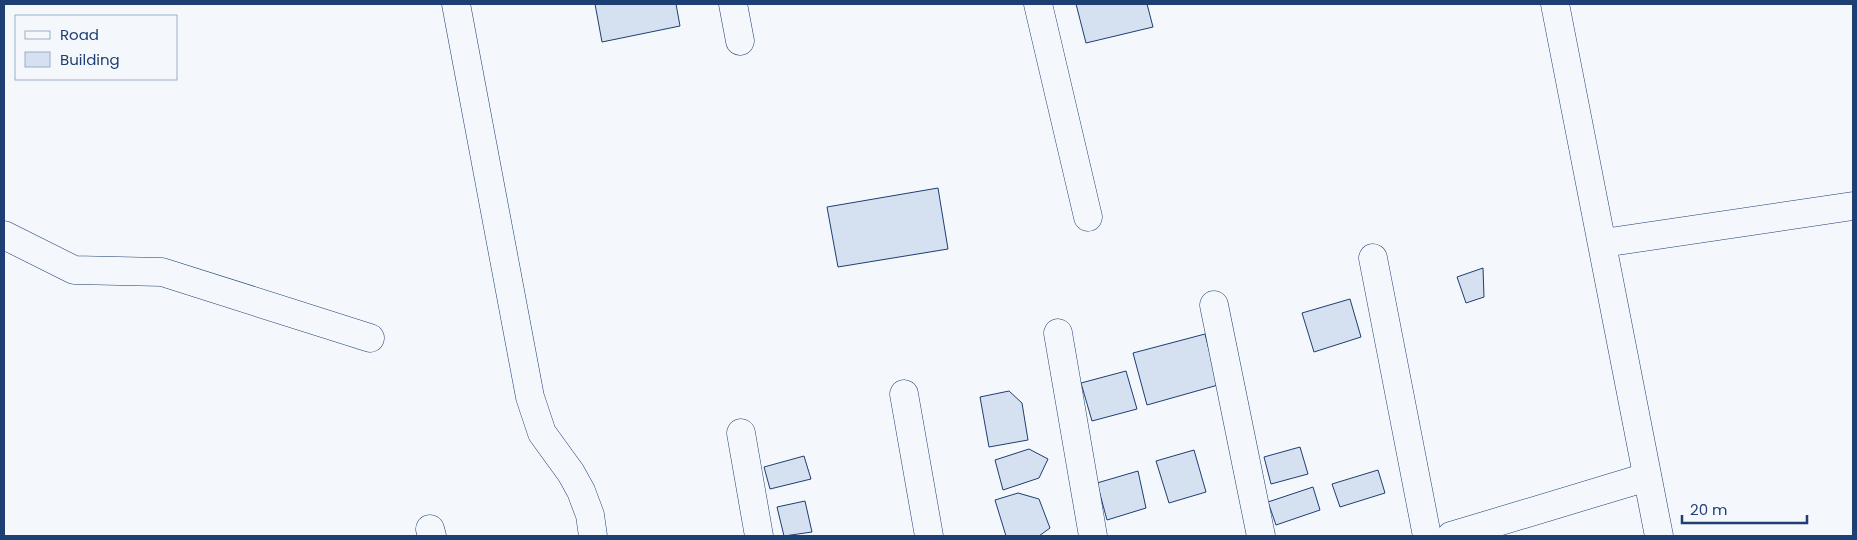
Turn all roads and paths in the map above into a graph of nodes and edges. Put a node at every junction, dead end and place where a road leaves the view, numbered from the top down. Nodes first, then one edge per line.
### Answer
1 (456, 4) edge
2 (733, 4) edge
3 (1038, 4) edge
4 (1555, 4) edge
5 (740, 41) dead end
6 (1853, 206) edge
7 (1088, 217) dead end
8 (4, 235) edge
9 (1603, 243) junction
10 (1373, 258) dead end
11 (1214, 306) dead end
12 (1058, 333) dead end
13 (370, 338) dead end
14 (904, 394) dead end
15 (741, 433) dead end
16 (1647, 476) junction
17 (593, 536) edge
18 (759, 536) edge
19 (929, 536) edge
20 (1093, 536) edge
21 (1261, 536) edge
22 (1426, 536) edge
23 (1451, 536) edge
24 (1659, 536) edge

1 - 17 street
2 - 5 street
3 - 7 street
4 - 9 street
6 - 9 street
8 - 13 street
9 - 16 street
10 - 22 street
11 - 21 street
12 - 20 street
14 - 19 street
15 - 18 street
16 - 23 street
16 - 24 street

